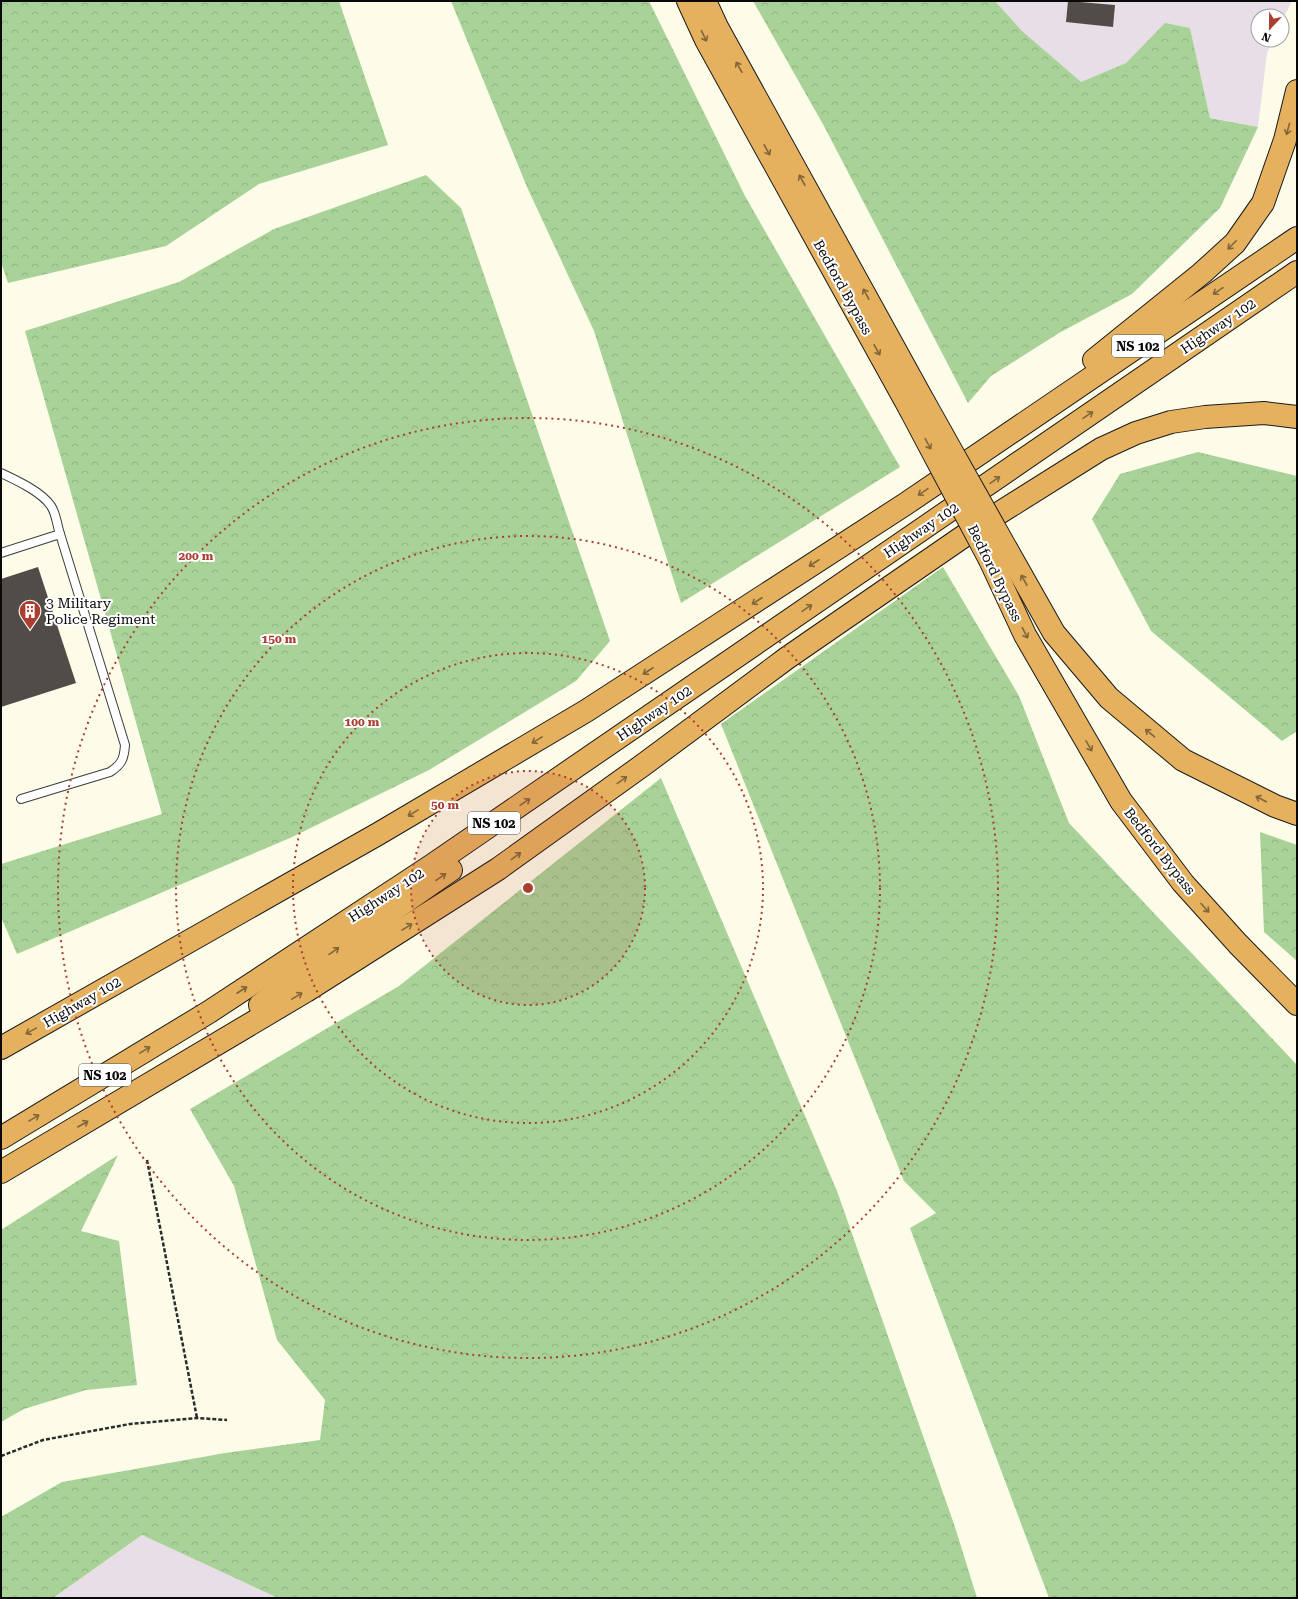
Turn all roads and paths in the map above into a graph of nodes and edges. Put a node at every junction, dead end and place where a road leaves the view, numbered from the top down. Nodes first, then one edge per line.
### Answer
1 (688, 1) edge
2 (705, 1) edge
3 (1297, 91) edge
4 (1297, 238) edge
5 (1297, 272) edge
6 (917, 406) junction
7 (1297, 417) edge
8 (978, 455) junction
9 (1, 473) edge
10 (60, 534) junction
11 (1, 553) edge
12 (998, 555) junction
13 (775, 630) junction
14 (21, 799) dead end
15 (1297, 814) edge
16 (1296, 1004) edge
17 (1, 1048) edge
18 (192, 1060) junction
19 (1, 1138) edge
20 (147, 1160) dead end
21 (1, 1172) edge
22 (197, 1418) junction
23 (227, 1420) dead end
24 (1, 1456) edge

1 -> 6 highway, Bedford Bypass
6 -> 2 highway, Bedford Bypass
3 -> 8 highway
4 -> 8 highway, Highway 102 / NS 102
13 -> 5 highway, Highway 102 / NS 102
6 - 12 highway, Bedford Bypass, bridge
18 -> 7 highway
8 -> 17 highway, Highway 102 / NS 102
9 - 10 lane
10 - 11 lane
10 - 14 lane
15 -> 12 highway, Bedford Bypass
12 -> 16 highway, Bedford Bypass
18 -> 13 highway
19 -> 13 highway, Highway 102 / NS 102
21 -> 18 highway
20 - 22 path
22 - 23 path
22 - 24 path

